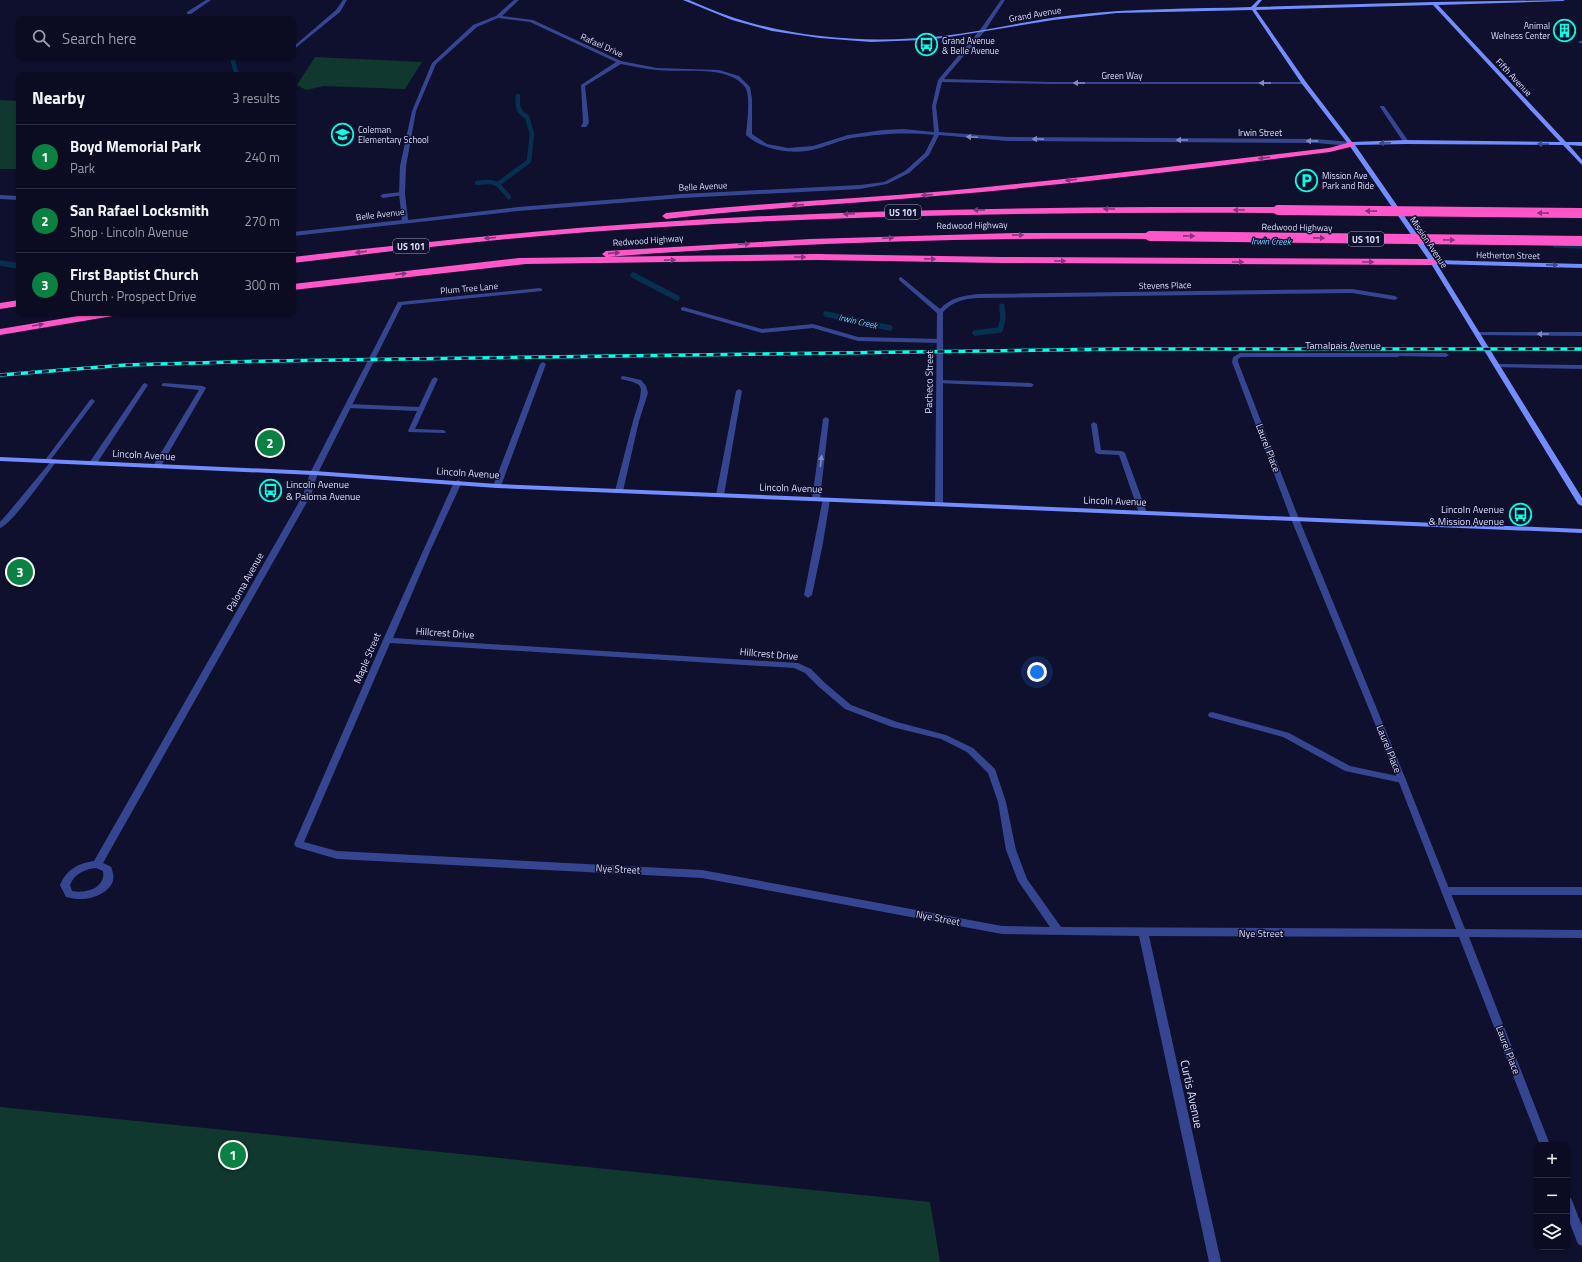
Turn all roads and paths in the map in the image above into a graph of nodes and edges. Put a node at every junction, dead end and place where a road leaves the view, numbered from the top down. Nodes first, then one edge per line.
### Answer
1 (209, 0) edge
2 (345, 0) edge
3 (517, 0) edge
4 (685, 0) edge
5 (1003, 0) edge
6 (1260, 0) edge
7 (1563, 0) edge
8 (1434, 3) junction
9 (1253, 8) junction
10 (189, 13) dead end
11 (498, 17) junction
12 (982, 31) junction
13 (296, 46) edge
14 (620, 62) junction
15 (940, 80) junction
16 (1304, 84) junction
17 (1382, 107) dead end
18 (584, 126) dead end
19 (937, 135) junction
20 (1406, 142) junction
21 (1351, 144) junction
22 (1564, 144) junction
23 (1582, 144) edge
24 (1582, 163) edge
25 (402, 194) junction
26 (383, 196) dead end
27 (0, 197) edge
28 (16, 198) edge
29 (1582, 213) edge
30 (405, 221) junction
31 (296, 234) edge
32 (529, 234) junction
33 (1582, 241) edge
34 (296, 260) edge
35 (519, 261) junction
36 (1433, 262) junction
37 (1582, 266) edge
38 (901, 279) dead end
39 (296, 287) edge
40 (540, 290) dead end
41 (1395, 298) dead end
42 (16, 303) edge
43 (400, 303) joint
44 (0, 306) edge
45 (683, 309) dead end
46 (940, 312) junction
47 (95, 316) edge
48 (0, 332) edge
49 (1478, 334) junction
50 (1582, 334) edge
51 (940, 341) junction
52 (1446, 354) dead end
53 (1240, 355) joint
54 (543, 364) dead end
55 (1498, 366) junction
56 (1582, 367) edge
57 (623, 378) dead end
58 (434, 379) dead end
59 (939, 382) junction
60 (145, 385) dead end
61 (164, 385) dead end
62 (1031, 385) dead end
63 (739, 391) dead end
64 (92, 401) dead end
65 (348, 406) junction
66 (421, 409) junction
67 (826, 419) dead end
68 (1094, 424) dead end
69 (443, 432) dead end
70 (0, 459) edge
71 (50, 461) junction
72 (93, 463) junction
73 (157, 466) junction
74 (314, 474) junction
75 (458, 482) junction
76 (497, 486) junction
77 (619, 491) junction
78 (720, 495) junction
79 (816, 499) junction
80 (826, 500) junction
81 (939, 504) junction
82 (1582, 504) edge
83 (1143, 513) junction
84 (1295, 518) junction
85 (0, 526) edge
86 (1582, 531) edge
87 (808, 595) dead end
88 (387, 640) junction
89 (1212, 715) dead end
90 (1402, 780) junction
91 (299, 844) joint
92 (97, 864) junction
93 (1446, 891) junction
94 (1582, 891) edge
95 (1058, 930) junction
96 (1143, 932) junction
97 (1462, 933) junction
98 (1582, 934) edge
99 (1544, 1142) edge
100 (1570, 1210) edge
101 (1582, 1240) edge
102 (1215, 1262) edge

1 - 10 street
2 - 13 street
3 - 11 street
4 - 12 street, Grand Avenue
5 - 12 street
6 - 9 street
7 - 8 street, Grand Avenue
8 - 9 street, Grand Avenue
8 - 22 street, Fifth Avenue
9 - 12 street, Grand Avenue
9 - 16 street, Mission Avenue
11 - 14 street, Rafael Drive
11 - 25 street, Rafael Drive
12 - 15 street
14 - 18 street
14 - 19 street, Rafael Drive
16 -> 15 street, Green Way
15 - 19 street
16 - 21 street, Mission Avenue
17 - 20 street
21 -> 19 street, Irwin Street
19 - 30 street, Belle Avenue
20 -> 21 street, Irwin Street
22 -> 20 street, Irwin Street
21 -> 32 highway
21 - 36 street, Mission Avenue
22 - 23 street, Irwin Street
22 - 24 street, Fifth Avenue
25 - 26 street
25 - 30 street, Rafael Drive
27 - 28 street
29 -> 32 highway, Redwood Highway / US 101, bridge
30 - 31 street, Belle Avenue
32 -> 34 highway, Redwood Highway / US 101
35 -> 33 highway, Redwood Highway / US 101, bridge
35 -> 36 highway
39 -> 35 highway, Redwood Highway / US 101
36 -> 37 street, Hetherton Street
36 - 49 street, Mission Avenue
38 - 46 street
40 - 43 street, Plum Tree Lane
41 - 46 street, Stevens Place
42 - 44 highway
43 - 65 street, Paloma Avenue
45 - 51 street
46 - 51 street, Pacheco Street
48 -> 47 highway
50 -> 49 street
49 - 55 street, Mission Avenue
51 - 59 street, Pacheco Street
52 - 53 street, Tamalpais Avenue
53 - 84 street, Laurel Place
54 - 76 street
55 - 56 street
55 - 82 street, Mission Avenue
57 - 77 street
58 - 66 street
59 - 62 street
59 - 81 street, Pacheco Street
60 - 72 street
61 - 73 street
63 - 78 street
64 - 71 street
65 - 66 street
65 - 74 street, Paloma Avenue
66 - 69 street
79 -> 67 street
68 - 83 street
70 - 71 street, Lincoln Avenue
71 - 72 street, Lincoln Avenue
71 - 85 street
72 - 73 street, Lincoln Avenue
73 - 74 street, Lincoln Avenue
74 - 75 street, Lincoln Avenue
74 - 92 street, Paloma Avenue
75 - 76 street, Lincoln Avenue
75 - 88 street, Maple Street
76 - 77 street, Lincoln Avenue
77 - 78 street, Lincoln Avenue
78 - 79 street, Lincoln Avenue
79 - 80 street, Lincoln Avenue
80 - 81 street, Lincoln Avenue
80 - 87 street
81 - 83 street, Lincoln Avenue
83 - 84 street, Lincoln Avenue
84 - 86 street, Lincoln Avenue
84 - 90 street, Laurel Place
88 - 91 street, Maple Street
88 - 95 street, Hillcrest Drive
89 - 90 street
90 - 93 street, Laurel Place
91 - 95 street, Nye Street
92 - 92 street
93 - 94 street
93 - 97 street, Laurel Place
95 - 96 street, Nye Street
96 - 97 street, Nye Street
96 - 102 street, Curtis Avenue
97 - 98 street, Nye Street
97 - 99 street, Laurel Place
100 - 101 street

